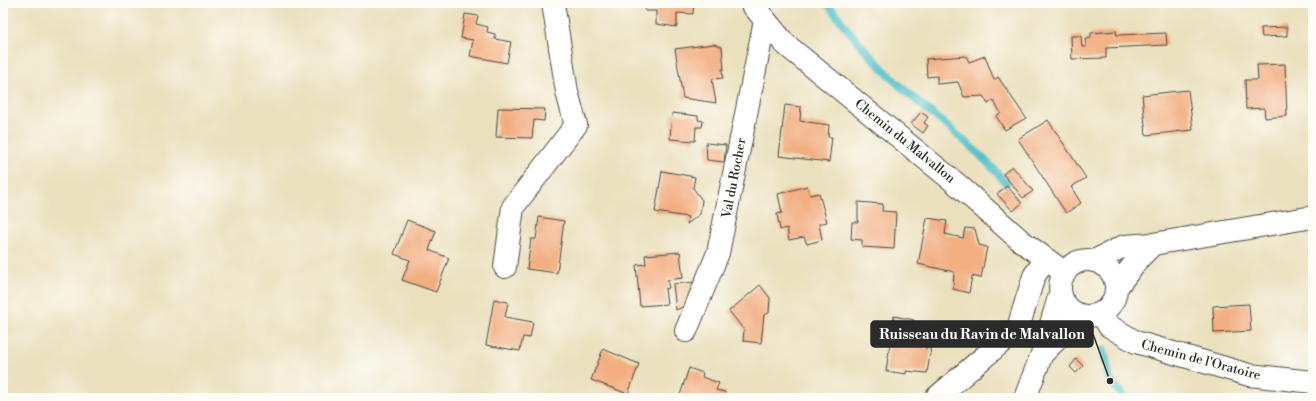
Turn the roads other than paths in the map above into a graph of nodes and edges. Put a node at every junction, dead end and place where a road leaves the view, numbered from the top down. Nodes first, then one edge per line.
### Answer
1 (554, 3) edge
2 (751, 3) edge
3 (765, 20) junction
4 (1313, 217) edge
5 (1153, 244) junction
6 (1046, 258) junction
7 (1094, 261) junction
8 (505, 267) dead end
9 (1065, 273) junction
10 (1117, 287) junction
11 (1060, 294) junction
12 (1094, 315) junction
13 (686, 331) dead end
14 (1042, 354) junction
15 (1313, 382) edge
16 (936, 398) edge
17 (1025, 398) edge

1 - 8 street
2 - 3 street, Chemin du Malvallon
3 - 6 street, Chemin du Malvallon
3 - 13 street, Val du Rocher
4 - 5 street
5 - 7 street
5 - 10 street
6 - 9 street, Chemin du Malvallon
6 - 16 street
7 - 9 street
7 - 10 street
9 - 11 street
10 - 12 street
11 - 12 street
11 - 14 street
12 - 14 street
12 - 15 street, Chemin de l'Oratoire
14 - 17 street

